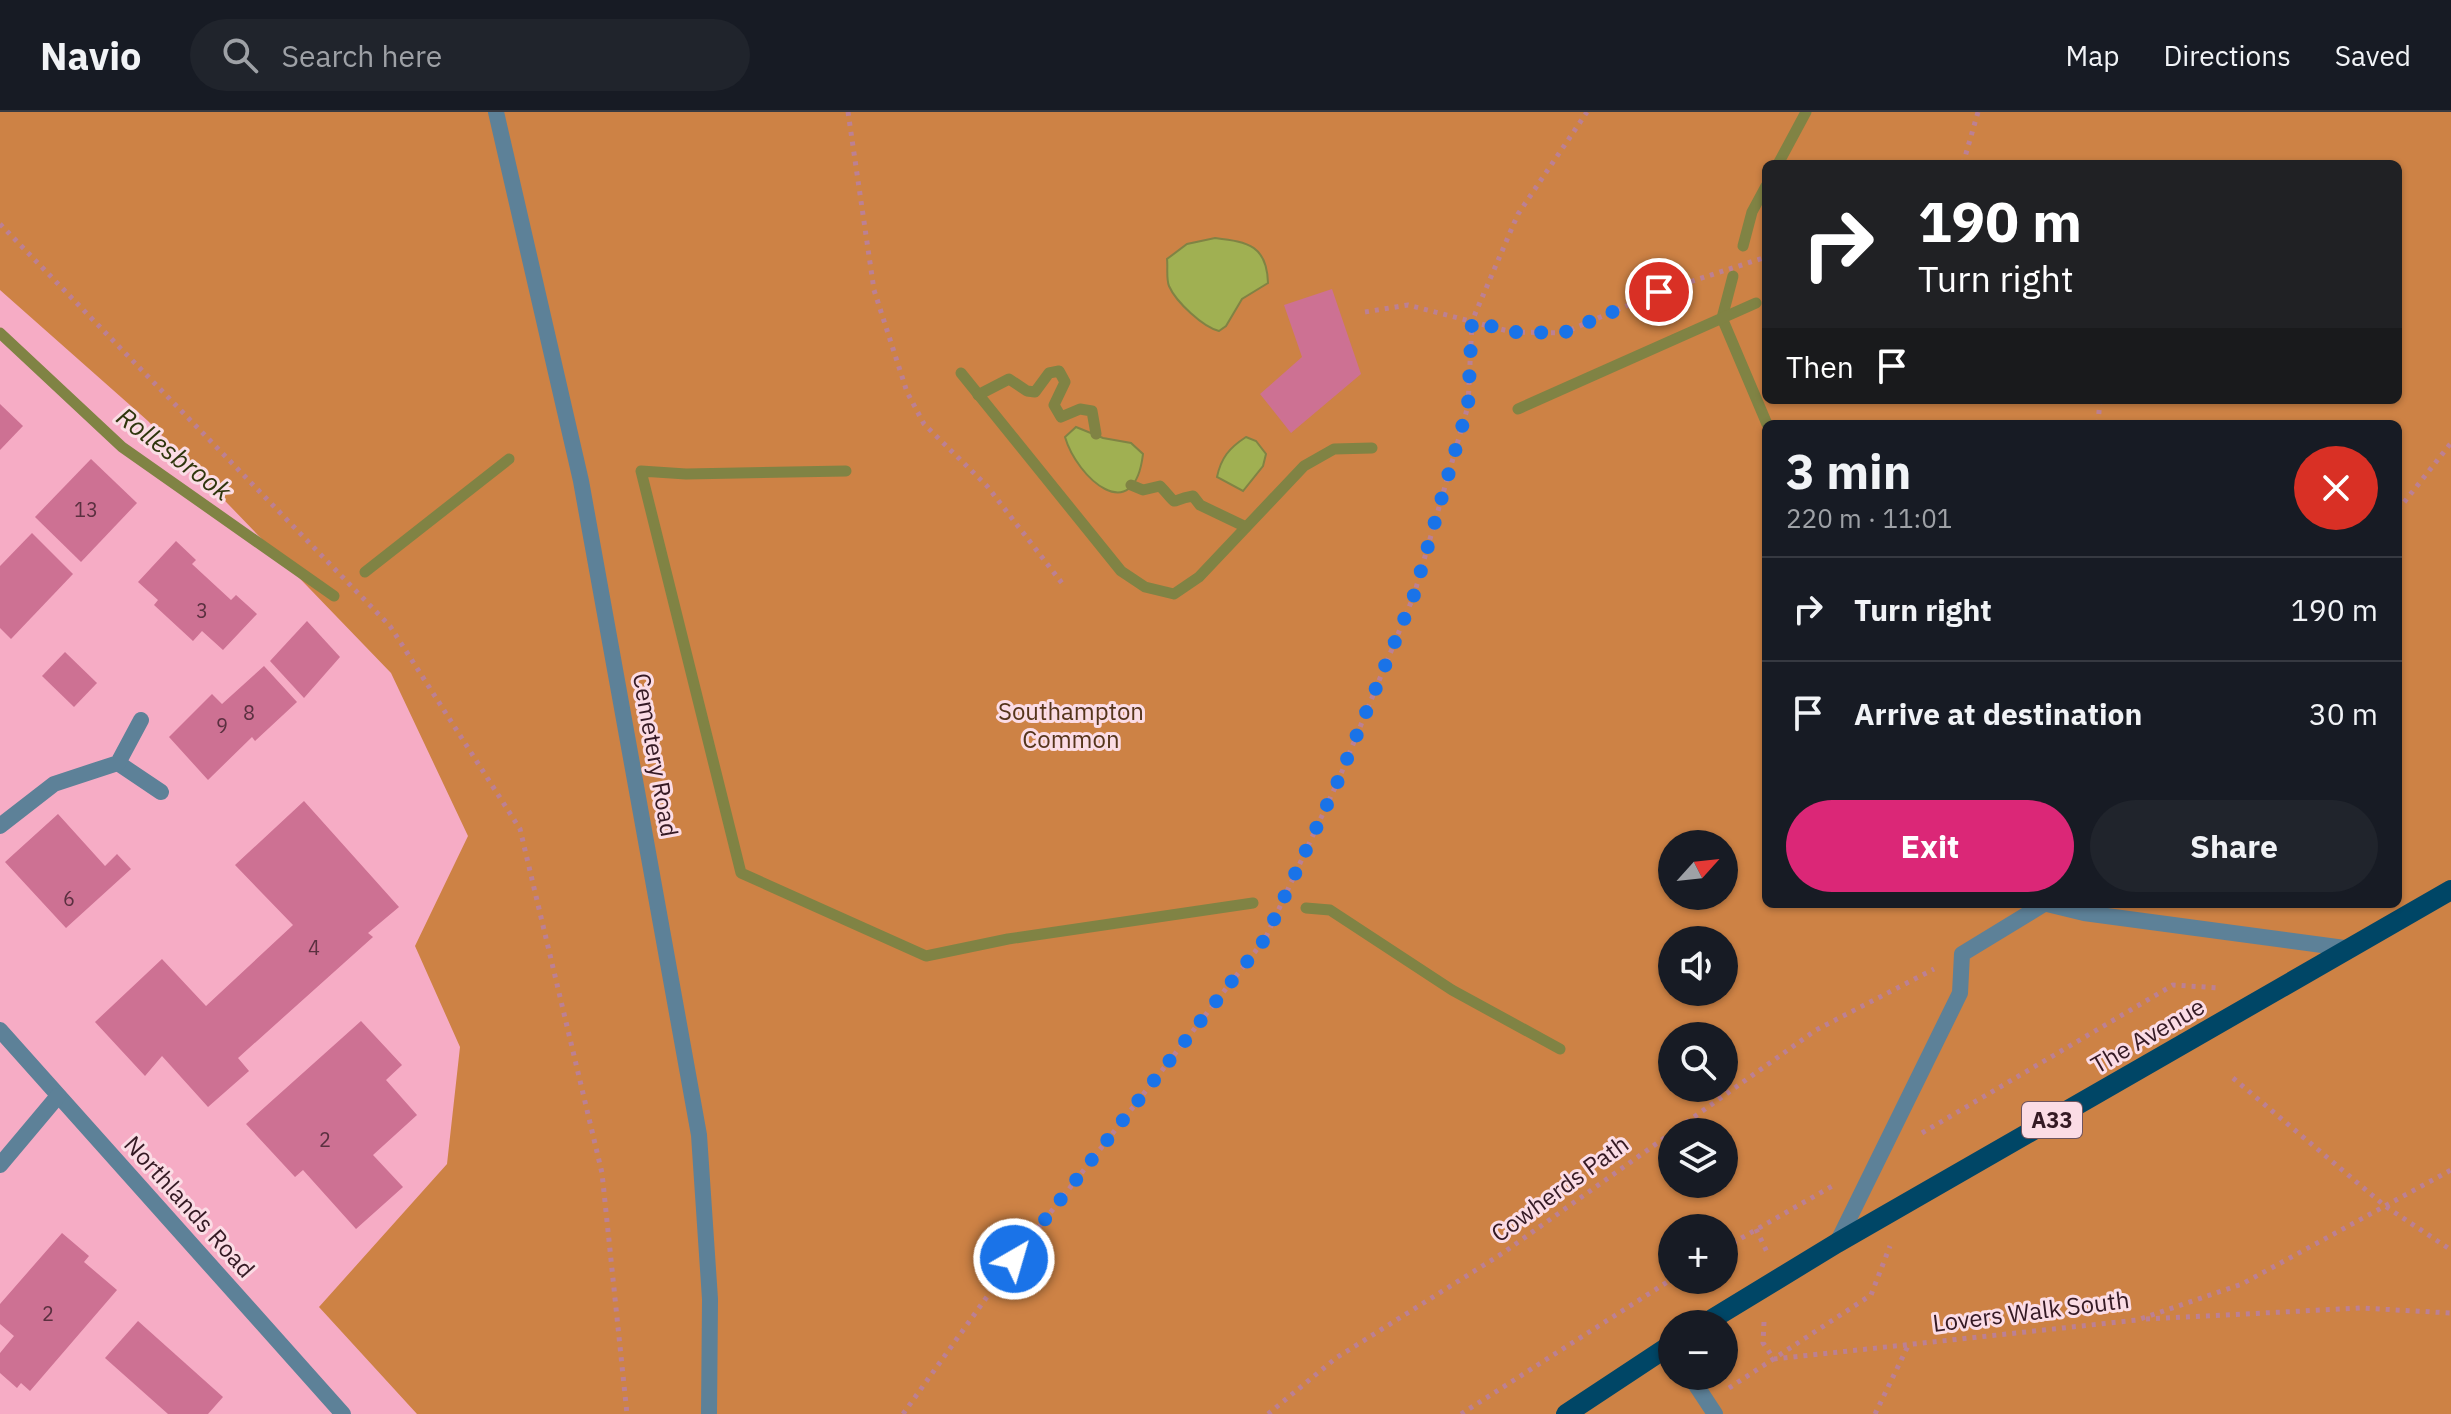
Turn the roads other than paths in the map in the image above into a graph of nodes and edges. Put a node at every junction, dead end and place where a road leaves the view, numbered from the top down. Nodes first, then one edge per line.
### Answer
1 (496, 112) edge
2 (141, 720) dead end
3 (118, 763) junction
4 (161, 792) dead end
5 (0, 826) edge
6 (2451, 890) edge
7 (2038, 908) edge
8 (2062, 908) edge
9 (2352, 949) junction
10 (0, 1030) edge
11 (58, 1096) junction
12 (0, 1165) edge
13 (1837, 1243) junction
14 (1727, 1310) edge
15 (1658, 1354) edge
16 (1699, 1390) edge
17 (343, 1414) edge
18 (709, 1414) edge
19 (1566, 1414) edge
20 (1715, 1414) edge

1 - 18 street, Cemetery Road
2 - 3 street
3 - 4 street
3 - 5 street
6 - 9 main road, The Avenue / A33
7 - 13 street
8 - 9 street
9 - 13 main road, The Avenue / A33
10 - 11 street, Northlands Road
11 - 12 street
11 - 17 street, Northlands Road
13 - 14 main road, The Avenue / A33
15 - 19 main road
16 - 20 street

